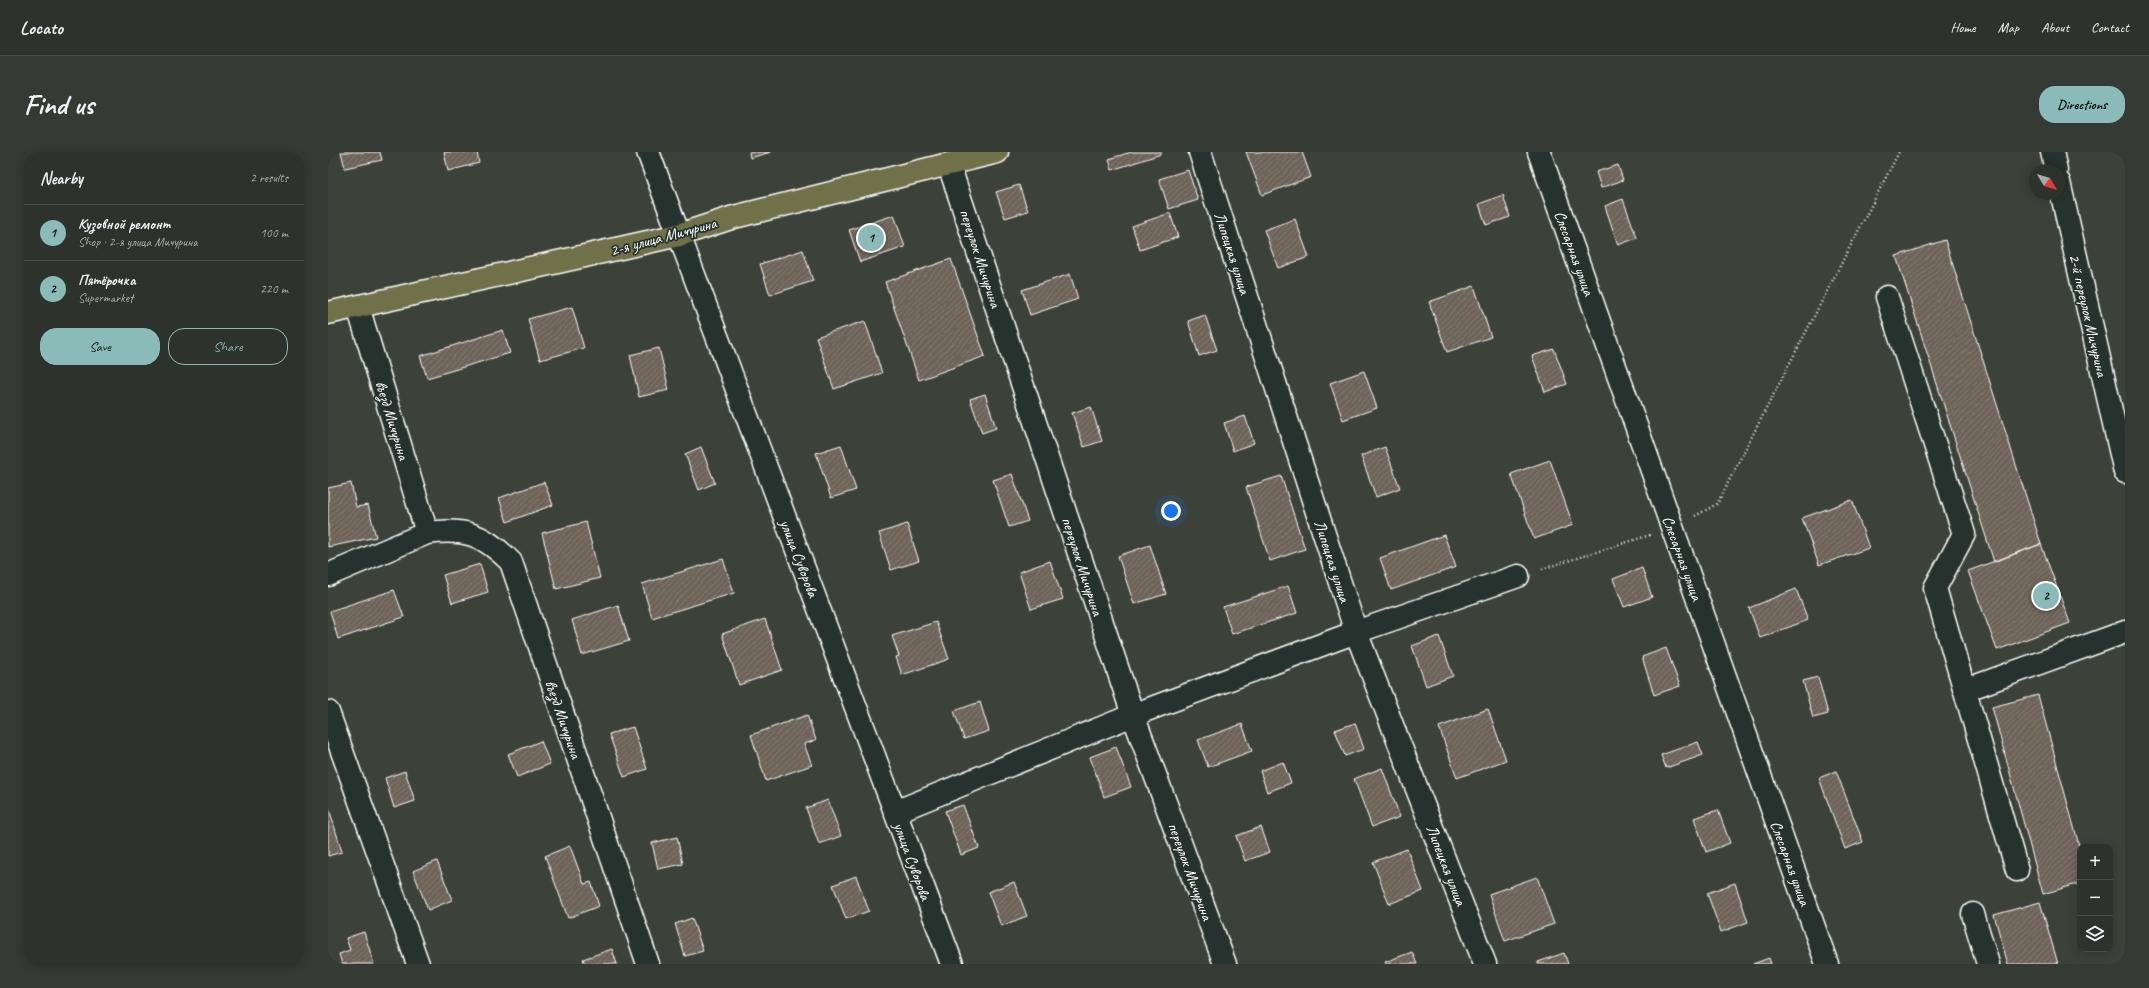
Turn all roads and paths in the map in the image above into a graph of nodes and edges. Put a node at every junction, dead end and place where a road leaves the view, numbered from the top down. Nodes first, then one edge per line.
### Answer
1 (648, 152) edge
2 (997, 152) edge
3 (1200, 152) edge
4 (1539, 152) edge
5 (1899, 152) edge
6 (2052, 152) edge
7 (2055, 164) edge
8 (949, 165) junction
9 (2064, 200) edge
10 (679, 235) junction
11 (1887, 297) dead end
12 (358, 307) junction
13 (328, 313) edge
14 (2116, 394) edge
15 (2125, 472) edge
16 (1672, 528) junction
17 (427, 533) junction
18 (328, 575) edge
19 (1518, 576) joint
20 (1356, 632) junction
21 (2125, 632) edge
22 (1965, 690) junction
23 (328, 712) edge
24 (1133, 716) junction
25 (895, 812) junction
26 (2017, 870) dead end
27 (1973, 914) dead end
28 (418, 964) edge
29 (648, 964) edge
30 (952, 964) edge
31 (1225, 964) edge
32 (1485, 964) edge
33 (1827, 964) edge
34 (1988, 964) edge

1 - 10 street, улица Суворова
2 - 8 main road, 2-я улица Мичурина
3 - 20 street, Липецкая улица
4 - 16 street, Слесарная улица
5 - 16 path
6 - 7 street
8 - 10 main road, 2-я улица Мичурина
8 - 24 street, переулок Мичурина
9 - 14 street, 2-й переулок Мичурина
10 - 12 main road, 2-я улица Мичурина
10 - 25 street, улица Суворова
11 - 22 street
12 - 13 main road, 2-я улица Мичурина
12 - 17 street, въезд Мичурина
14 - 15 street, 2-й переулок Мичурина
16 - 19 path
16 - 33 street, Слесарная улица
17 - 18 street, въезд Мичурина
17 - 29 street, въезд Мичурина
19 - 20 street
20 - 24 street
20 - 32 street, Липецкая улица
21 - 22 street
22 - 26 street
23 - 28 street
24 - 25 street
24 - 31 street, переулок Мичурина
25 - 30 street, улица Суворова
27 - 34 street

